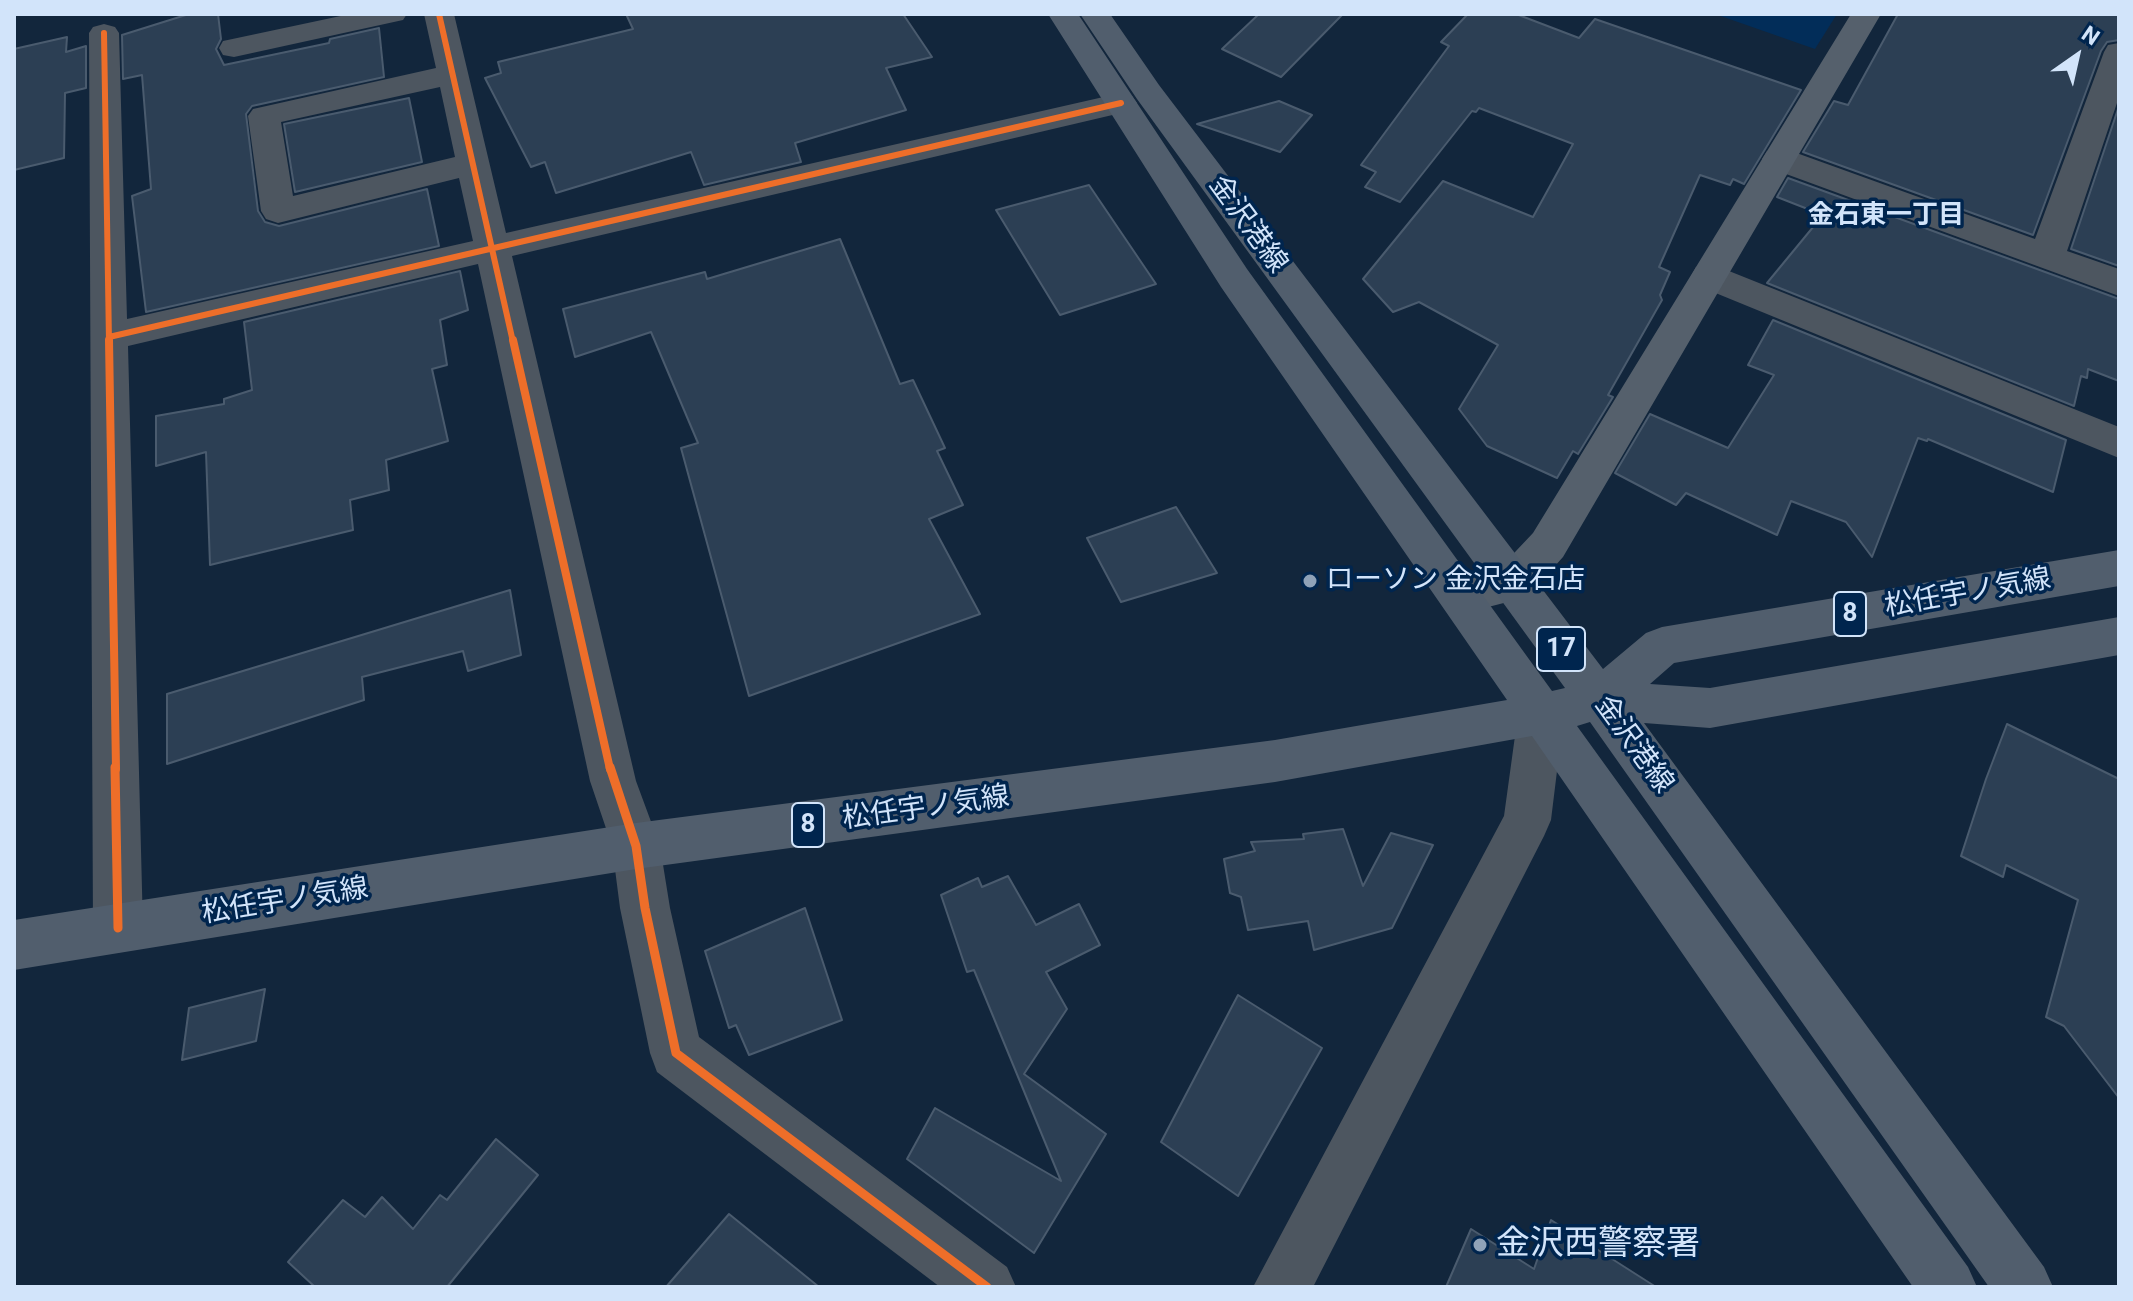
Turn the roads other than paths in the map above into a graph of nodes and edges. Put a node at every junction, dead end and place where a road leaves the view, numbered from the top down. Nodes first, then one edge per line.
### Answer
1 (392, 14) edge
2 (439, 14) edge
3 (1063, 14) edge
4 (1095, 14) edge
5 (1866, 14) edge
6 (104, 33) dead end
7 (234, 48) dead end
8 (2119, 52) edge
9 (452, 74) junction
10 (1121, 103) junction
11 (1779, 159) junction
12 (473, 164) junction
13 (492, 247) junction
14 (2047, 256) junction
15 (1709, 276) junction
16 (2119, 283) edge
17 (109, 337) junction
18 (2119, 443) edge
19 (2119, 568) edge
20 (1512, 584) junction
21 (1461, 596) junction
22 (2119, 636) edge
23 (1600, 700) junction
24 (1541, 714) junction
25 (636, 846) junction
26 (118, 928) junction
27 (14, 945) edge
28 (987, 1287) edge
29 (1282, 1287) edge
30 (1948, 1287) edge
31 (2024, 1287) edge

1 - 7 street
2 - 9 street
3 - 10 main road, 金沢港線 / 17
4 - 20 main road, 金沢港線 / 17
5 - 11 street
6 - 17 street
8 - 14 street
9 - 12 street
9 - 12 street
10 - 13 street
10 - 21 main road, 金沢港線 / 17
11 - 14 street
11 - 15 street
12 - 13 street
13 - 17 street
13 - 25 street
14 - 16 street
15 - 18 street
15 - 20 street
17 - 26 street
19 - 23 main road, 松任宇ノ気線 / 8
20 - 21 street
20 - 23 main road, 金沢港線 / 17
21 - 24 main road, 金沢港線 / 17
22 - 23 main road, 松任宇ノ気線 / 8
23 - 24 main road, 松任宇ノ気線 / 8
23 - 31 main road, 金沢港線 / 17
24 - 25 main road, 松任宇ノ気線 / 8
24 - 29 street
24 - 30 main road, 金沢港線 / 17
25 - 26 main road, 松任宇ノ気線 / 8
25 - 28 street
26 - 27 main road, 松任宇ノ気線 / 8

